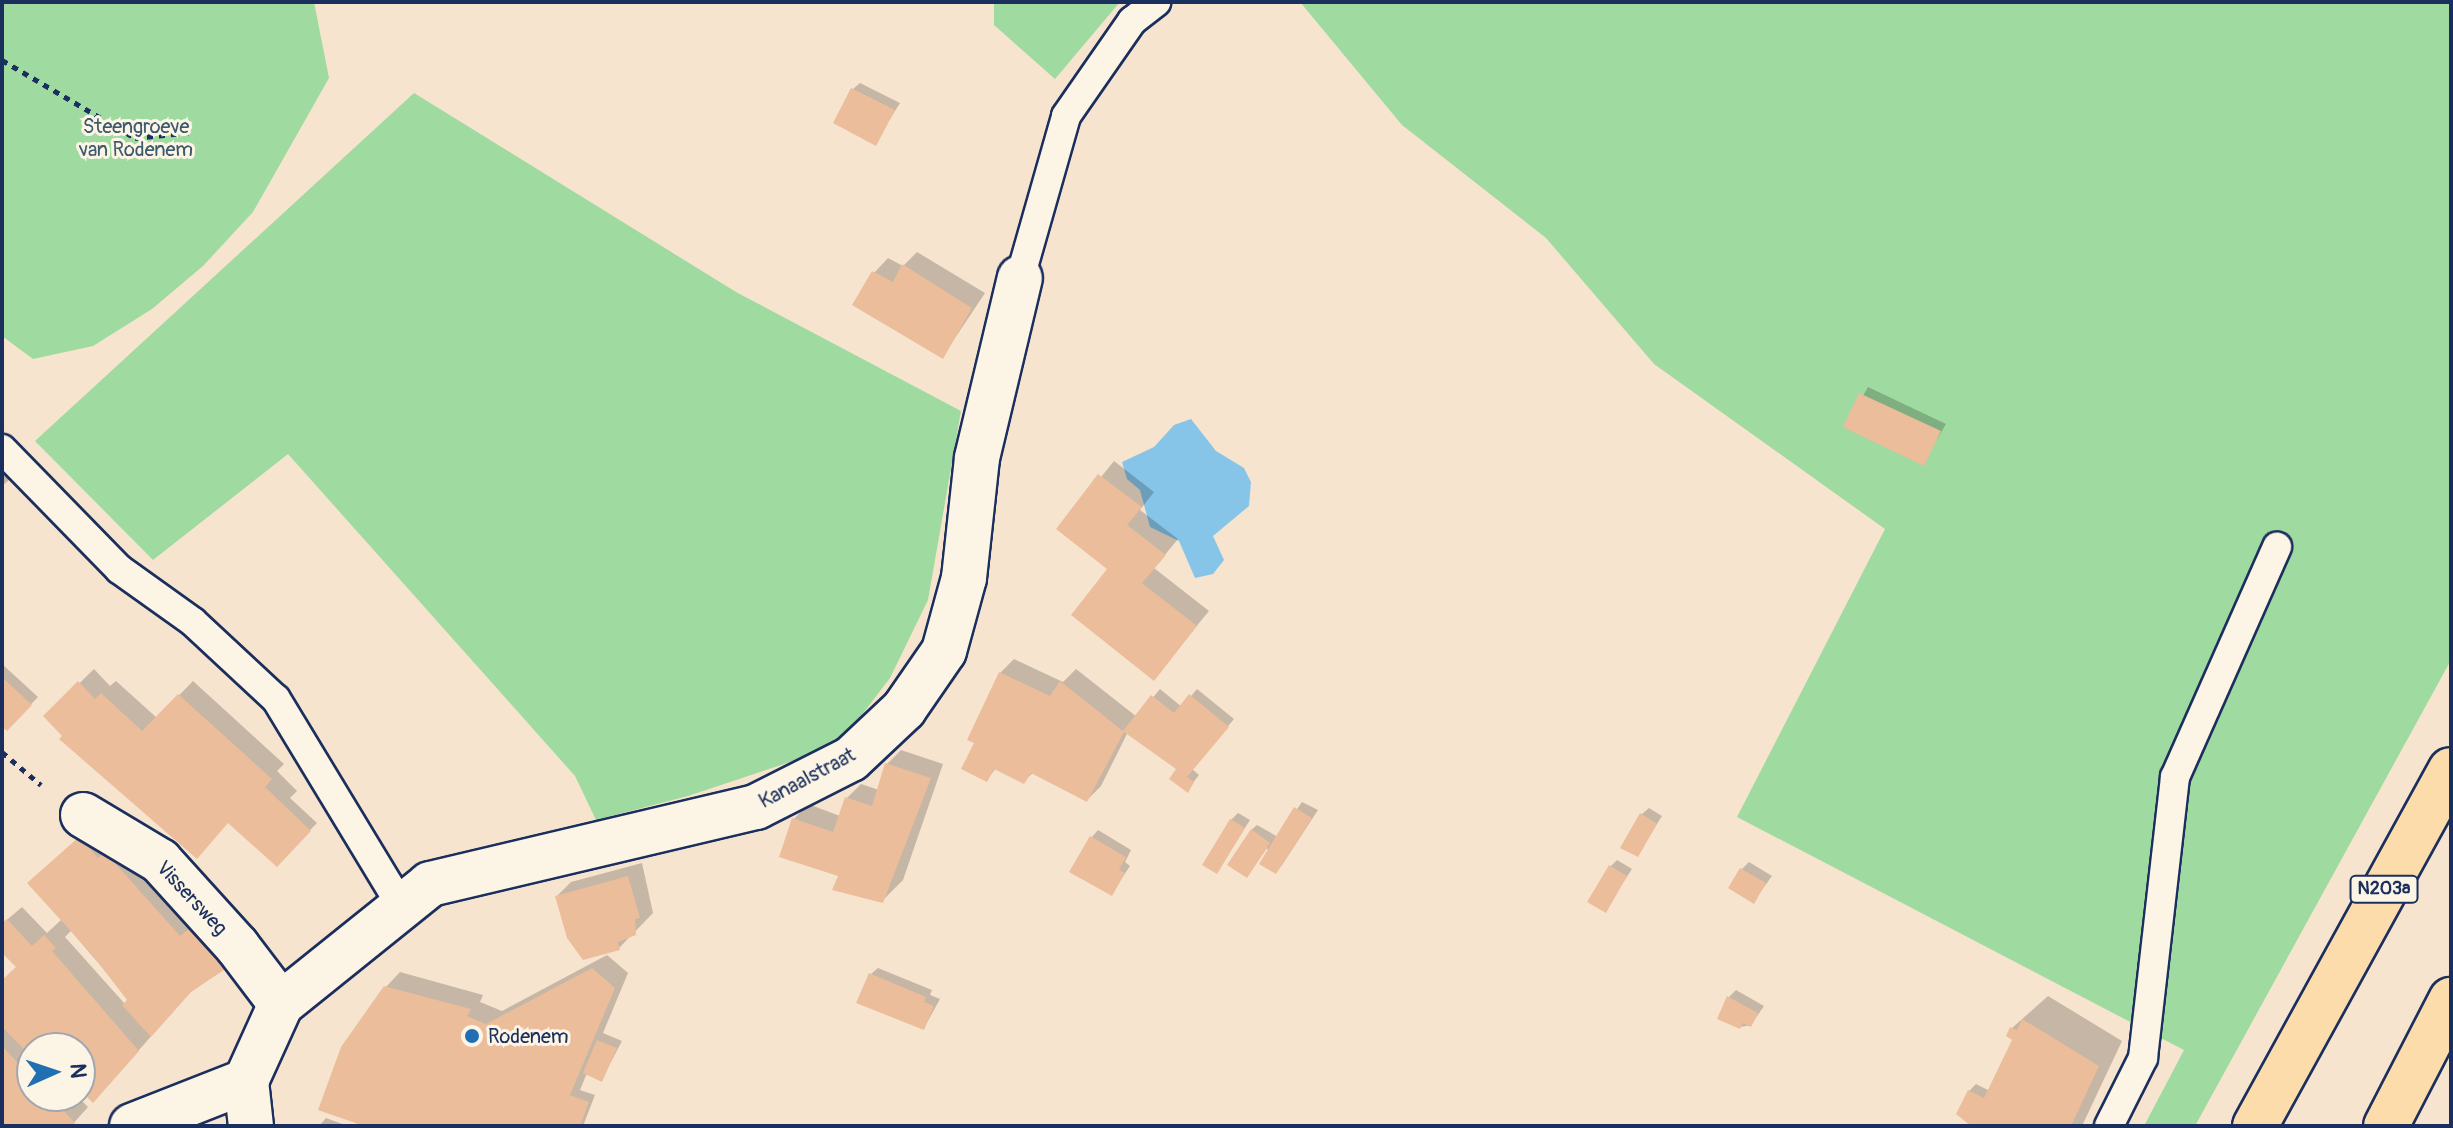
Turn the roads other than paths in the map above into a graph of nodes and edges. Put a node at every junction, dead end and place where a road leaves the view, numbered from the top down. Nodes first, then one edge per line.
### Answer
1 (1156, 2) edge
2 (1020, 278) joint
3 (2, 449) edge
4 (2277, 547) dead end
5 (2451, 770) edge
6 (83, 815) dead end
7 (402, 907) junction
8 (2451, 1000) edge
9 (281, 1004) junction
10 (246, 1081) junction
11 (132, 1126) edge
12 (251, 1126) edge
13 (2109, 1126) edge
14 (2255, 1126) edge
15 (2386, 1126) edge

1 - 2 lane
2 - 7 street, Kanaalstraat
3 - 7 lane
4 - 13 lane
5 - 14 highway, N203a
6 - 9 street, Vissersweg
7 - 9 street, Kanaalstraat
8 - 15 highway
9 - 10 street, Kanaalstraat
10 - 11 street
10 - 12 street

